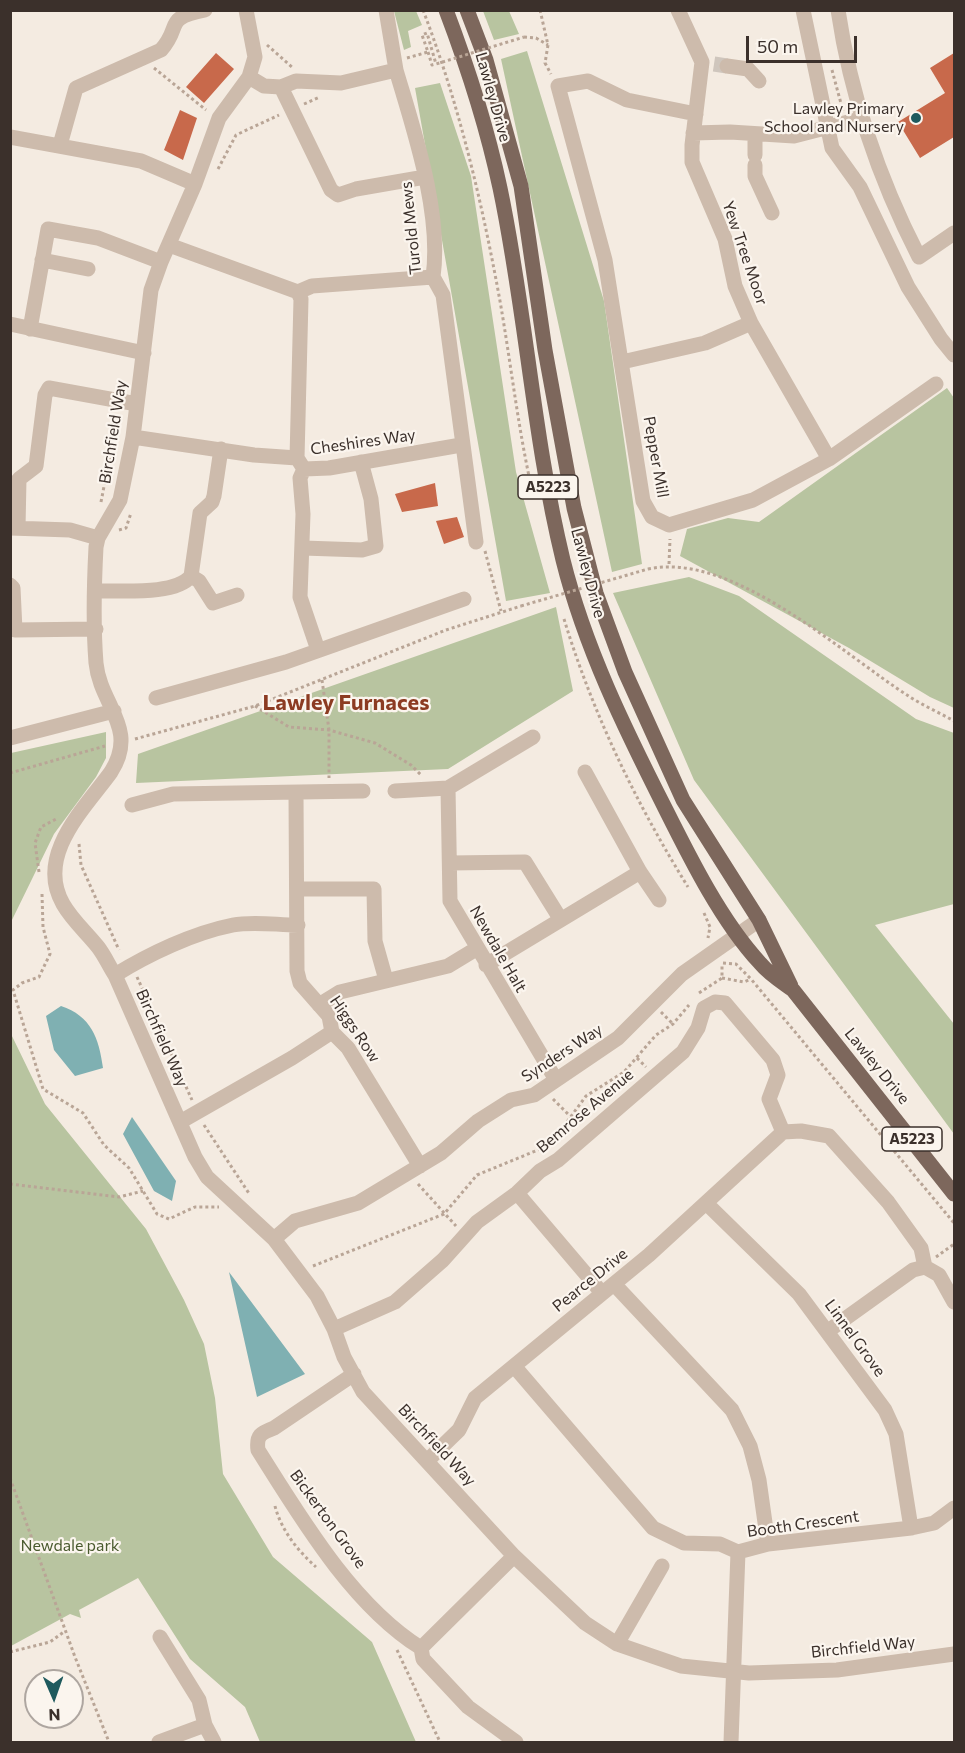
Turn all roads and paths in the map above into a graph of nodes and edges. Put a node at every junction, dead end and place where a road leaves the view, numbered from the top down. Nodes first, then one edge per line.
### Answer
1 (205, 10) edge
2 (246, 10) edge
3 (386, 10) edge
4 (446, 10) edge
5 (468, 10) edge
6 (540, 10) edge
7 (803, 10) edge
8 (838, 10) edge
9 (678, 11) edge
10 (263, 42) dead end
11 (548, 45) junction
12 (428, 52) junction
13 (146, 57) junction
14 (407, 58) dead end
15 (436, 64) junction
16 (714, 64) junction
17 (396, 70) junction
18 (249, 77) junction
19 (296, 81) junction
20 (759, 81) dead end
21 (321, 84) junction
22 (558, 86) junction
23 (282, 87) junction
24 (292, 109) junction
25 (206, 110) dead end
26 (696, 114) junction
27 (860, 119) junction
28 (827, 128) junction
29 (693, 133) junction
30 (755, 134) junction
31 (10, 137) edge
32 (60, 145) junction
33 (218, 170) dead end
34 (425, 177) junction
35 (195, 184) junction
36 (890, 201) junction
37 (872, 212) junction
38 (772, 213) dead end
39 (954, 233) edge
40 (169, 244) junction
41 (42, 260) junction
42 (161, 262) junction
43 (88, 269) dead end
44 (433, 277) junction
45 (298, 292) junction
46 (751, 323) junction
47 (10, 324) edge
48 (30, 329) junction
49 (144, 353) junction
50 (954, 355) edge
51 (622, 362) junction
52 (936, 384) dead end
53 (137, 404) junction
54 (133, 436) junction
55 (221, 449) junction
56 (462, 449) junction
57 (829, 459) junction
58 (361, 462) junction
59 (300, 463) junction
60 (669, 525) junction
61 (14, 528) edge
62 (98, 538) junction
63 (476, 542) dead end
64 (303, 549) junction
65 (669, 564) junction
66 (191, 576) junction
67 (10, 585) edge
68 (95, 591) junction
69 (237, 595) dead end
70 (464, 599) dead end
71 (96, 629) junction
72 (318, 650) junction
73 (322, 681) junction
74 (156, 698) dead end
75 (255, 706) junction
76 (114, 711) junction
77 (954, 721) edge
78 (329, 730) junction
79 (533, 737) dead end
80 (10, 738) edge
81 (116, 743) junction
82 (108, 753) dead end
83 (585, 772) dead end
84 (10, 773) edge
85 (437, 788) junction
86 (363, 791) dead end
87 (395, 791) dead end
88 (328, 792) junction
89 (296, 794) junction
90 (132, 805) dead end
91 (66, 814) dead end
92 (81, 837) dead end
93 (450, 862) junction
94 (640, 872) junction
95 (40, 877) dead end
96 (42, 888) dead end
97 (298, 889) junction
98 (659, 900) dead end
99 (561, 920) junction
100 (759, 920) junction
101 (298, 925) junction
102 (738, 935) junction
103 (476, 949) junction
104 (722, 963) dead end
105 (131, 965) junction
106 (486, 965) junction
107 (115, 975) junction
108 (722, 978) junction
109 (386, 980) junction
110 (793, 990) junction
111 (319, 1005) junction
112 (332, 1032) junction
113 (550, 1084) junction
114 (198, 1113) junction
115 (572, 1118) junction
116 (180, 1122) junction
117 (783, 1132) junction
118 (587, 1135) junction
119 (415, 1169) junction
120 (10, 1184) edge
121 (143, 1191) junction
122 (517, 1193) junction
123 (954, 1194) edge
124 (229, 1199) junction
125 (256, 1204) dead end
126 (706, 1204) junction
127 (444, 1214) junction
128 (954, 1223) edge
129 (465, 1235) junction
130 (274, 1239) junction
131 (925, 1268) junction
132 (299, 1275) junction
133 (608, 1288) junction
134 (954, 1302) edge
135 (334, 1329) junction
136 (828, 1331) junction
137 (514, 1366) junction
138 (354, 1374) junction
139 (427, 1461) junction
140 (10, 1478) edge
141 (954, 1508) edge
142 (911, 1528) junction
143 (768, 1544) junction
144 (738, 1552) junction
145 (514, 1556) junction
146 (662, 1566) dead end
147 (65, 1630) junction
148 (160, 1637) dead end
149 (617, 1644) junction
150 (421, 1648) junction
151 (10, 1652) edge
152 (954, 1654) edge
153 (734, 1672) junction
154 (205, 1725) junction
155 (109, 1743) edge
156 (159, 1743) edge
157 (214, 1743) edge
158 (516, 1743) edge
159 (731, 1743) edge

1 - 13 street
2 - 18 street, Birchfield Way
3 - 17 street, Turold Mews
4 - 102 main road, Lawley Drive / A5223
5 - 100 main road, Lawley Drive / A5223
6 - 11 path
7 - 28 street
8 - 27 street
9 - 16 street
10 - 19 path
11 - 15 path, bridge
11 - 22 path
12 - 14 path, bridge
12 - 15 path, bridge
12 - 15 path, bridge
13 - 25 path
13 - 32 street
16 - 20 street
16 - 26 street, Yew Tree Moor
17 - 21 street
17 - 34 street, Turold Mews
18 - 23 street
18 - 35 street, Birchfield Way
19 - 21 street
19 - 23 street
21 - 24 path
22 - 26 street
22 - 51 street, Pepper Mill
23 - 24 street
24 - 33 path
24 - 34 street
26 - 29 street, Yew Tree Moor
27 - 28 street
27 - 36 street
28 - 30 street
28 - 37 street
29 - 30 street
29 - 46 street, Yew Tree Moor
30 - 38 street
31 - 32 street
32 - 35 street
34 - 44 street, Turold Mews
35 - 40 street, Birchfield Way
36 - 37 street
36 - 39 street
37 - 50 street
40 - 42 street, Birchfield Way
40 - 45 street
41 - 42 street
41 - 43 street
41 - 48 street
42 - 49 street, Birchfield Way
44 - 45 street
44 - 56 street, Turold Mews
45 - 59 street
46 - 51 street
46 - 57 street, Yew Tree Moor
47 - 48 street
48 - 49 street
49 - 53 street, Birchfield Way
51 - 60 street, Pepper Mill
52 - 57 street
53 - 54 street, Birchfield Way
53 - 61 street
54 - 55 street, Cheshires Way
54 - 62 street, Birchfield Way
55 - 59 street, Cheshires Way
55 - 66 street
56 - 58 street, Cheshires Way
56 - 63 street, Turold Mews
57 - 60 street
58 - 59 street, Cheshires Way
58 - 64 street
59 - 64 street
60 - 65 path
61 - 62 street
62 - 68 street, Birchfield Way
64 - 72 street
65 - 73 path, bridge
65 - 77 path
66 - 68 street
66 - 69 street
67 - 71 street
68 - 71 street, Birchfield Way
70 - 72 street
71 - 76 street, Birchfield Way
72 - 74 street
73 - 75 path
73 - 78 path
75 - 78 path
75 - 81 path
76 - 80 street
76 - 81 street, Birchfield Way
78 - 85 path
78 - 88 path
79 - 85 street
81 - 82 path
81 - 84 path
81 - 107 street, Birchfield Way
83 - 94 street
85 - 87 street
85 - 93 street, Newdale Halt
86 - 88 street
88 - 89 street
89 - 90 street
89 - 97 street, Higgs Row
91 - 95 path
92 - 105 path
93 - 99 street
93 - 103 street, Newdale Halt
94 - 98 street
94 - 99 street
96 - 121 path
97 - 101 street, Higgs Row
97 - 109 street
99 - 106 street
100 - 102 street, Synders Way
100 - 110 main road, Lawley Drive / A5223
101 - 105 street
101 - 111 street, Higgs Row
102 - 110 main road, Lawley Drive / A5223
102 - 113 street, Synders Way
103 - 106 street, Newdale Halt
103 - 109 street
104 - 108 path
105 - 107 street
105 - 114 path
106 - 113 street, Newdale Halt
107 - 116 street, Birchfield Way
108 - 115 path
108 - 128 path
109 - 111 street
110 - 123 main road, Lawley Drive / A5223
111 - 112 street, Higgs Row
112 - 114 street
112 - 119 street, Higgs Row
113 - 115 path
113 - 119 street, Synders Way
114 - 116 street
114 - 125 path
115 - 118 path
115 - 127 path
116 - 124 street, Birchfield Way
117 - 118 street, Bemrose Avenue
117 - 126 street, Pearce Drive
117 - 131 street
118 - 122 street, Bemrose Avenue
119 - 127 path
119 - 130 street, Synders Way
120 - 121 path
121 - 124 path
122 - 129 street, Bemrose Avenue
122 - 133 street
124 - 130 street, Birchfield Way
126 - 133 street, Pearce Drive
126 - 136 street, Linnel Grove
127 - 129 path
127 - 132 path
129 - 135 street, Bemrose Avenue
130 - 132 street, Birchfield Way
131 - 134 street
131 - 136 street
132 - 135 street, Birchfield Way
133 - 137 street, Pearce Drive
133 - 143 street
135 - 138 street, Birchfield Way
136 - 142 street, Linnel Grove
137 - 139 street, Pearce Drive
137 - 144 street, Booth Crescent
138 - 139 street, Birchfield Way
138 - 150 street, Bickerton Grove
139 - 145 street, Birchfield Way
140 - 147 path
141 - 142 street, Booth Crescent
142 - 143 street, Booth Crescent
143 - 144 street, Booth Crescent
144 - 153 street
145 - 149 street, Birchfield Way
145 - 150 street
146 - 149 street
147 - 151 path
147 - 155 path
148 - 154 street
149 - 153 street, Birchfield Way
150 - 158 street, Bickerton Grove
152 - 153 street, Birchfield Way
153 - 159 street
154 - 156 street
154 - 157 street

